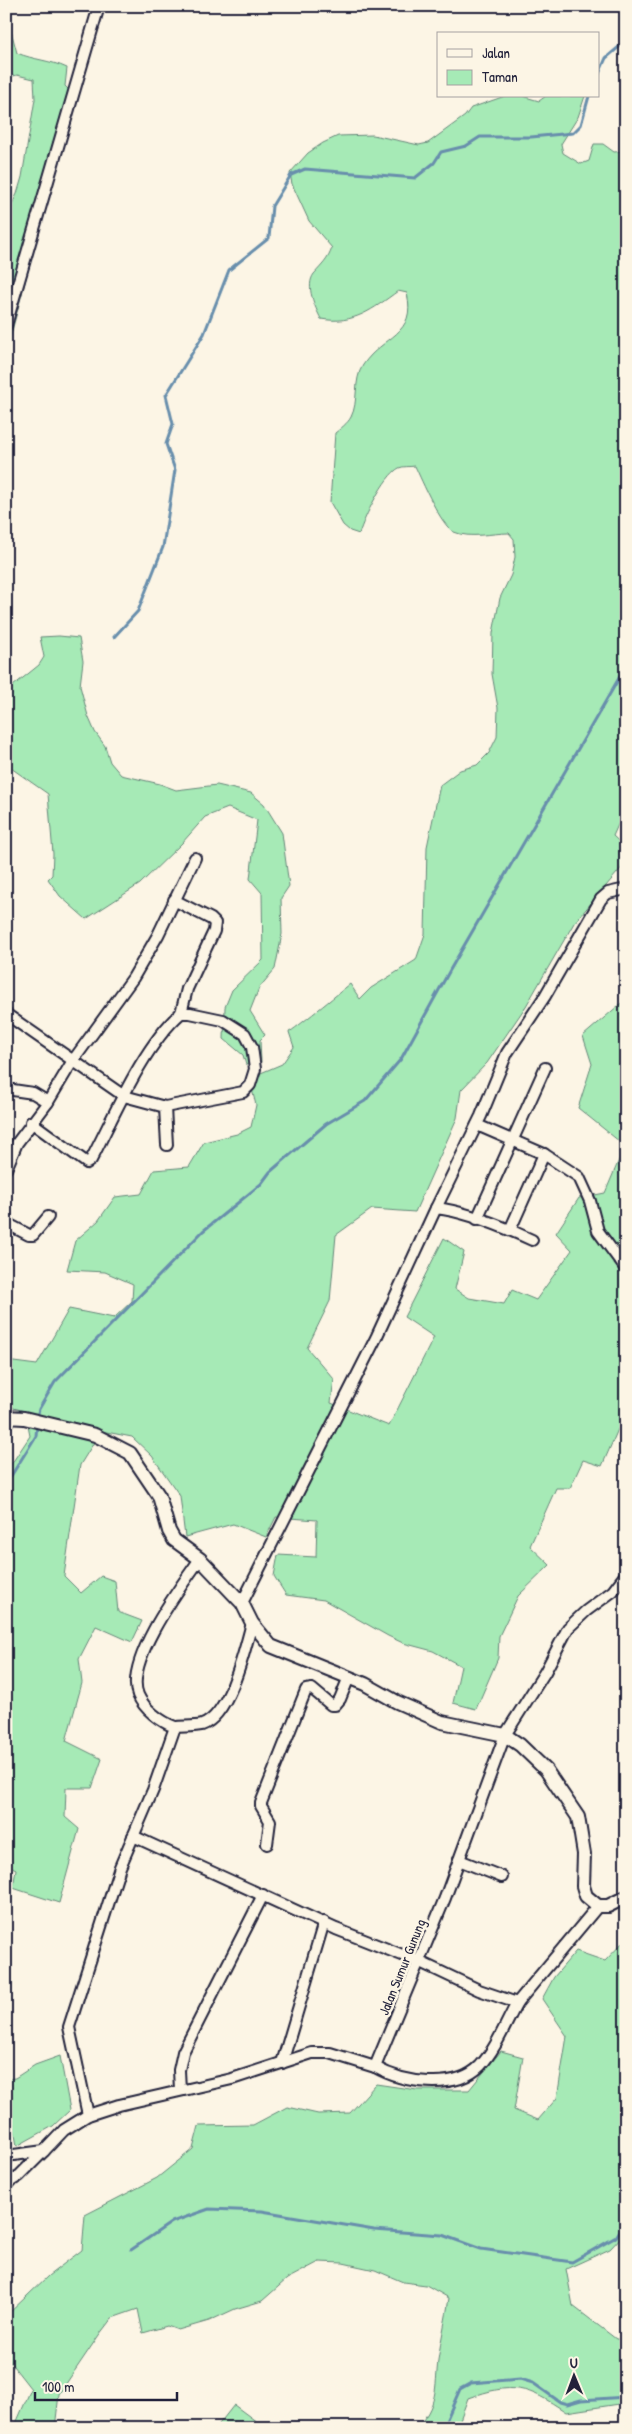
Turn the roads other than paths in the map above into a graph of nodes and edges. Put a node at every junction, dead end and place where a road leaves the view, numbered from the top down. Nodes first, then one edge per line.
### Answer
1 (99, 6) edge
2 (6, 325) edge
3 (195, 858) dead end
4 (626, 889) edge
5 (174, 900) junction
6 (180, 1013) junction
7 (6, 1014) edge
8 (72, 1062) junction
9 (545, 1068) dead end
10 (6, 1089) edge
11 (124, 1096) junction
12 (48, 1102) junction
13 (165, 1107) junction
14 (31, 1122) junction
15 (477, 1124) junction
16 (513, 1140) junction
17 (167, 1145) dead end
18 (544, 1154) junction
19 (6, 1169) edge
20 (436, 1208) junction
21 (48, 1217) dead end
22 (477, 1219) junction
23 (6, 1223) edge
24 (510, 1230) junction
25 (532, 1240) dead end
26 (626, 1269) edge
27 (6, 1417) edge
28 (200, 1559) junction
29 (626, 1574) edge
30 (242, 1603) junction
31 (252, 1623) junction
32 (349, 1677) junction
33 (175, 1727) junction
34 (505, 1736) junction
35 (133, 1836) junction
36 (266, 1844) dead end
37 (459, 1860) junction
38 (502, 1877) dead end
39 (262, 1895) junction
40 (626, 1897) edge
41 (598, 1906) junction
42 (324, 1922) junction
43 (420, 1962) junction
44 (517, 2003) junction
45 (282, 2063) junction
46 (375, 2068) junction
47 (180, 2090) junction
48 (88, 2115) junction
49 (44, 2151) junction
50 (8, 2156) edge
51 (19, 2176) junction
52 (6, 2184) edge

1 - 2 street
3 - 5 street
4 - 15 street
5 - 6 street
5 - 8 street
6 - 11 street
6 - 13 street
7 - 8 street
8 - 11 street
8 - 12 street
9 - 16 street
10 - 12 street
11 - 13 street
11 - 14 street
12 - 14 street
13 - 17 street
14 - 19 street
15 - 16 street
15 - 20 street
16 - 18 street
16 - 22 street
18 - 24 street
18 - 26 street
20 - 22 street
20 - 30 street
21 - 23 street
22 - 24 street
24 - 25 street
27 - 28 street
28 - 30 street
28 - 33 street
29 - 34 street, Jalan Sumur Gunung
30 - 31 street
31 - 32 street
31 - 33 street
32 - 34 street
32 - 36 street
33 - 35 street
34 - 37 street, Jalan Sumur Gunung
34 - 41 street
35 - 39 street
35 - 48 street
37 - 38 street
37 - 43 street, Jalan Sumur Gunung
39 - 42 street
39 - 47 street
40 - 41 street
41 - 44 street
42 - 43 street
42 - 45 street
43 - 44 street
43 - 46 street, Jalan Sumur Gunung
44 - 46 street
45 - 46 street
45 - 47 street
47 - 48 street
48 - 49 street
49 - 50 street
49 - 51 street
50 - 51 street
51 - 52 street

